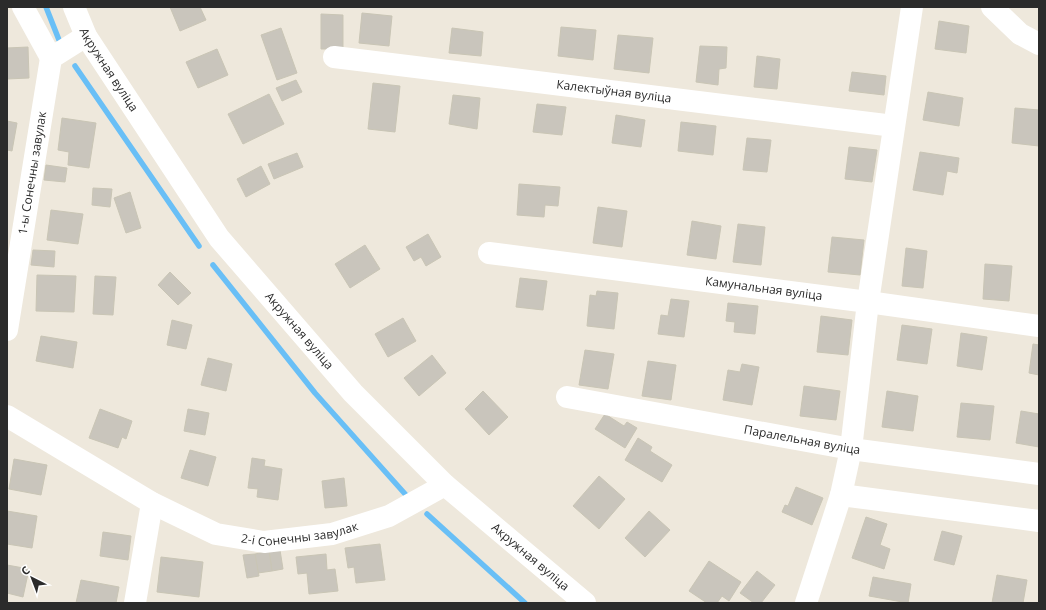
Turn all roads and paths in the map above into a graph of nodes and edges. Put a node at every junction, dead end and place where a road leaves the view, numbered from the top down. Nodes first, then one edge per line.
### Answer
1 (23, 7) edge
2 (74, 7) edge
3 (912, 7) edge
4 (992, 7) edge
5 (86, 36) junction
6 (1039, 44) edge
7 (334, 57) dead end
8 (51, 58) junction
9 (894, 126) junction
10 (489, 253) dead end
11 (868, 302) junction
12 (1039, 326) edge
13 (7, 330) edge
14 (567, 397) dead end
15 (7, 416) edge
16 (851, 449) junction
17 (1039, 474) edge
18 (445, 484) junction
19 (841, 495) junction
20 (152, 503) junction
21 (1039, 521) edge
22 (135, 603) edge
23 (586, 603) edge
24 (806, 603) edge

1 - 8 street
2 - 5 street, Акружная вуліца
3 - 9 street
4 - 6 street
5 - 8 street
5 - 18 street, Акружная вуліца
7 - 9 street, Калектыўная вуліца
8 - 13 street, 1-ы Сонечны завулак
9 - 11 street
10 - 11 street, Камунальная вуліца
11 - 12 street, Камунальная вуліца
11 - 16 street
14 - 16 street, Паралельная вуліца
15 - 20 street, 2-і Сонечны завулак
16 - 17 street, Паралельная вуліца
16 - 19 street
18 - 20 street, 2-і Сонечны завулак
18 - 23 street, Акружная вуліца
19 - 21 street
19 - 24 street
20 - 22 street

